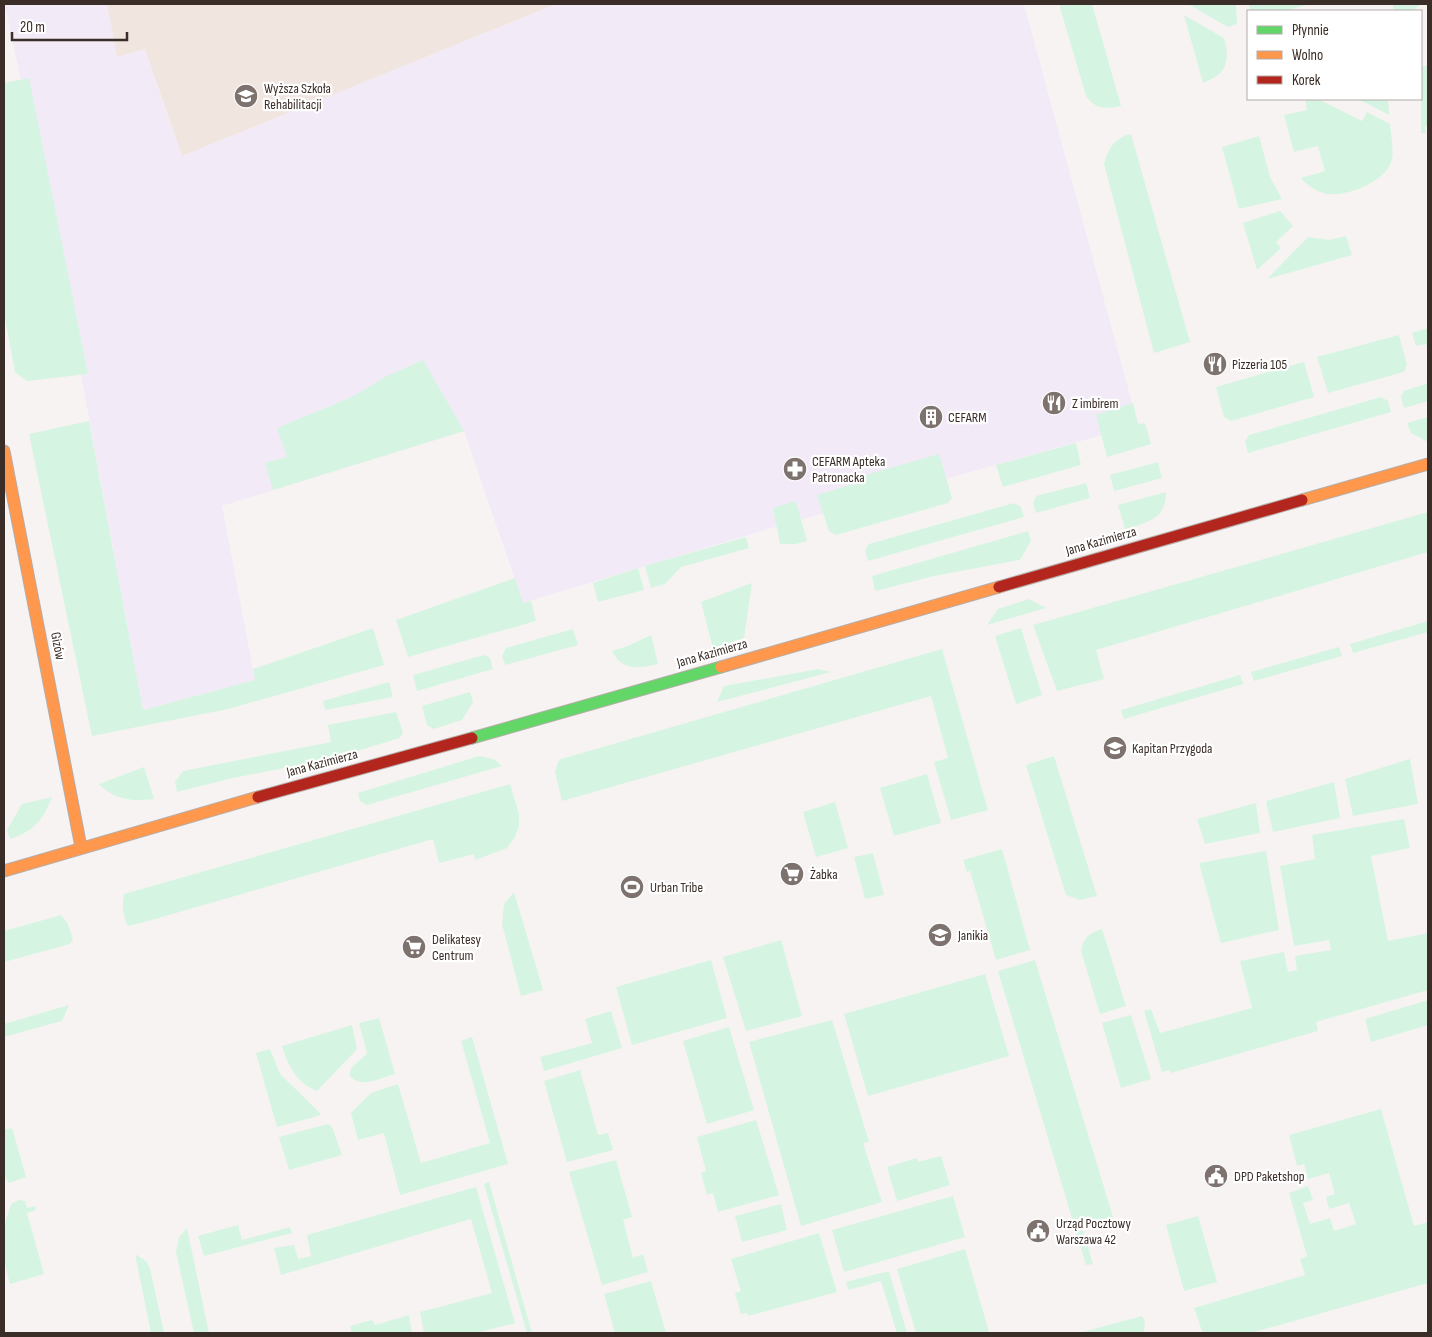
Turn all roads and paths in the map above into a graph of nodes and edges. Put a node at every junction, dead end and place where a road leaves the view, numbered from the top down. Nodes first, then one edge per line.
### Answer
1 (4, 451) edge
2 (1428, 464) edge
3 (82, 847) junction
4 (4, 871) edge

1 - 3 street, Gizów
2 - 3 street, Jana Kazimierza
3 - 4 street, Jana Kazimierza

